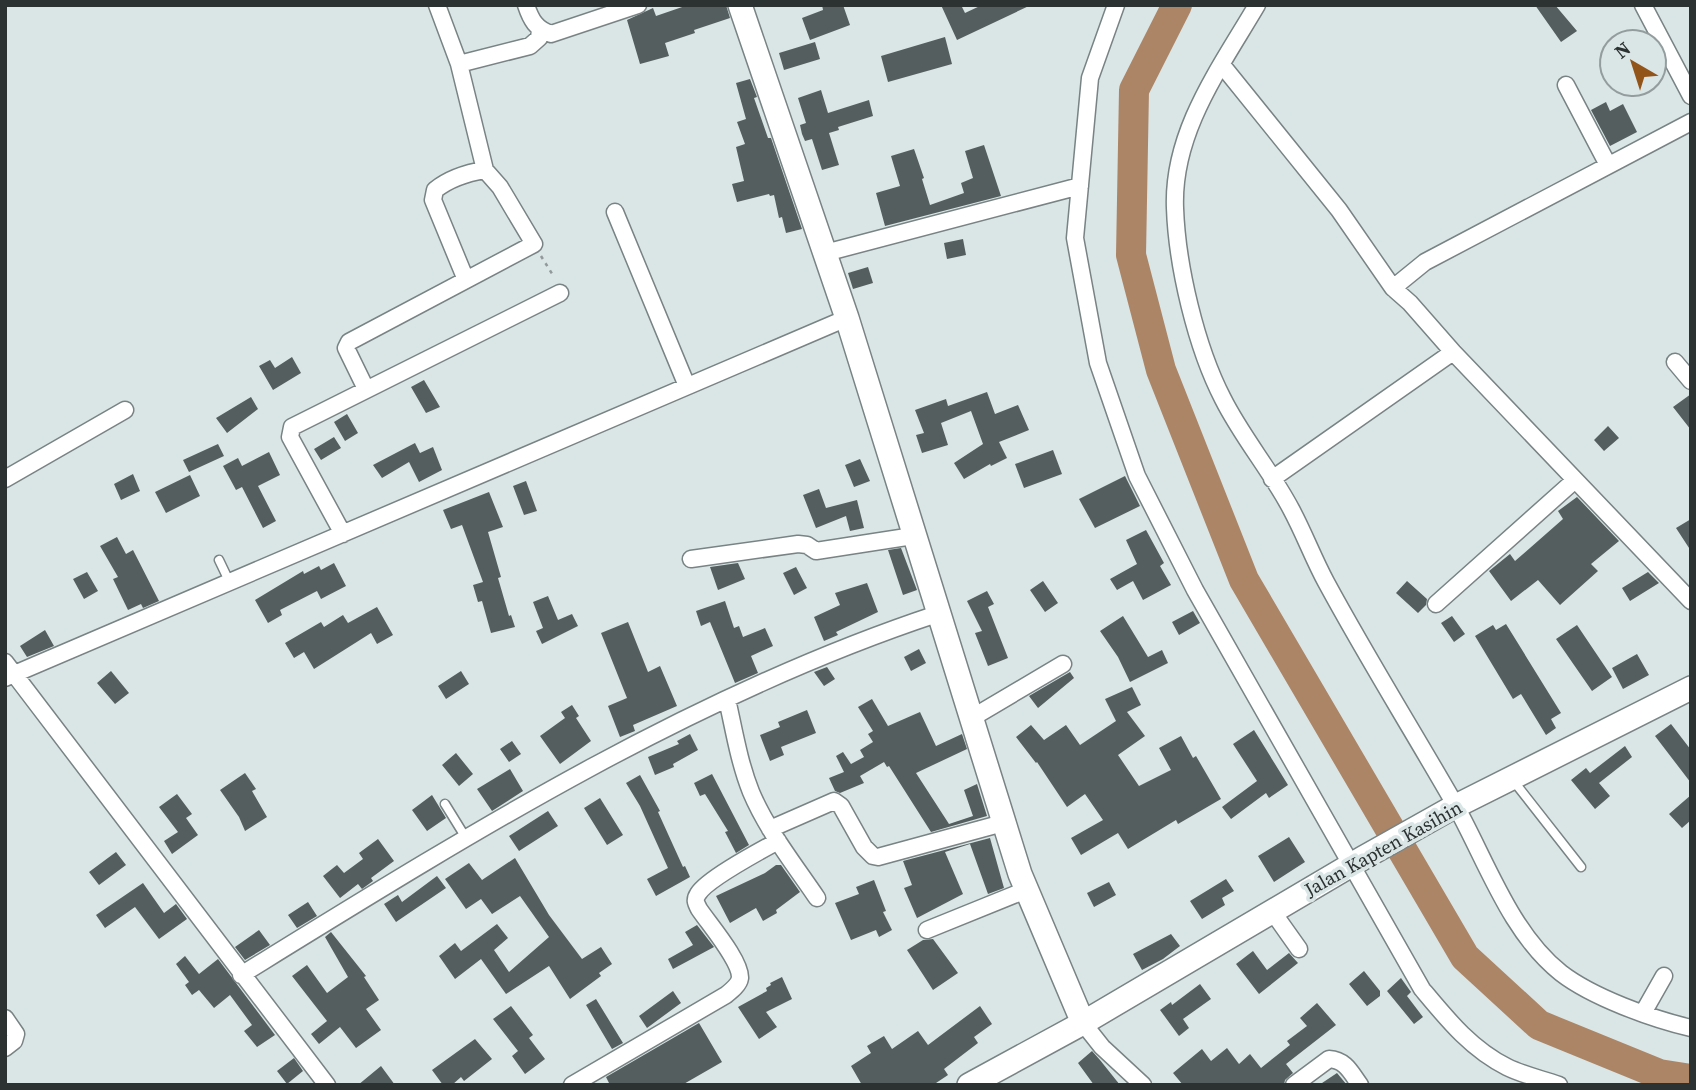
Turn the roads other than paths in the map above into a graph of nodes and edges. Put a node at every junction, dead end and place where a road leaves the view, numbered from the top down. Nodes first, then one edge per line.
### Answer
1 (437, 5) edge
2 (526, 5) edge
3 (638, 5) edge
4 (741, 5) edge
5 (1116, 5) edge
6 (1257, 5) edge
7 (1643, 5) edge
8 (540, 30) junction
9 (459, 64) junction
10 (1222, 65) junction
11 (1566, 85) dead end
12 (1691, 96) edge
13 (1691, 122) edge
14 (1608, 165) junction
15 (485, 170) junction
16 (1080, 186) junction
17 (615, 212) dead end
18 (825, 253) junction
19 (466, 280) junction
20 (1393, 288) junction
21 (560, 293) road end
22 (847, 318) junction
23 (1454, 352) junction
24 (1675, 362) dead end
25 (1691, 381) edge
26 (687, 386) junction
27 (366, 389) junction
28 (125, 410) dead end
29 (1272, 479) junction
30 (5, 480) edge
31 (1575, 480) junction
32 (343, 534) junction
33 (913, 536) junction
34 (691, 559) dead end
35 (219, 560) dead end
36 (230, 583) junction
37 (1691, 601) edge
38 (1436, 604) dead end
39 (937, 614) junction
40 (1063, 664) dead end
41 (9, 671) edge
42 (1691, 688) edge
43 (727, 699) junction
44 (970, 719) junction
45 (1513, 779) junction
46 (444, 804) dead end
47 (1453, 807) junction
48 (1003, 823) junction
49 (774, 835) junction
50 (466, 838) junction
51 (1357, 861) junction
52 (1581, 867) dead end
53 (1026, 890) junction
54 (817, 898) dead end
55 (1272, 911) junction
56 (927, 930) dead end
57 (1298, 949) dead end
58 (242, 975) junction
59 (1664, 976) dead end
60 (1643, 1013) junction
61 (5, 1018) edge
62 (1083, 1023) junction
63 (1691, 1028) edge
64 (5, 1048) edge
65 (1548, 1083) edge
66 (327, 1085) edge
67 (572, 1085) edge
68 (969, 1085) edge
69 (1143, 1085) edge
70 (1294, 1085) edge
71 (1360, 1085) edge

1 - 9 street
2 - 8 street
3 - 8 street
4 - 18 street
5 - 16 street
6 - 10 street
7 - 12 street
8 - 9 street
9 - 15 street
10 - 20 street
10 - 29 street
11 - 14 street
13 - 14 street
14 - 20 street
15 - 19 street
15 - 19 street
16 - 18 street
16 - 51 street
17 - 26 street
18 - 22 street
19 - 27 street
20 - 23 street
21 - 27 street
22 - 26 street
22 - 33 street
23 - 29 street
23 - 31 street
24 - 25 street
26 - 32 street
27 - 32 street
28 - 30 street
29 - 47 street
31 - 37 street
31 - 38 street
32 - 36 street
33 - 34 street
33 - 39 street
35 - 36 lane
36 - 41 street
39 - 43 street
39 - 44 street
40 - 44 street
41 - 58 street
42 - 45 street, Jalan Kapten Kasihin
43 - 49 street
43 - 50 street
44 - 48 street
45 - 47 street, Jalan Kapten Kasihin
45 - 52 lane
46 - 50 lane
47 - 51 street, Jalan Kapten Kasihin
47 - 60 street
48 - 49 street
48 - 53 street
49 - 54 street
49 - 67 street
50 - 58 street
51 - 55 street, Jalan Kapten Kasihin
51 - 65 street
53 - 56 street
53 - 62 street
55 - 57 street
55 - 62 street, Jalan Kapten Kasihin
58 - 66 street
59 - 60 street
60 - 63 street
61 - 64 street
62 - 68 street, Jalan Kapten Kasihin
62 - 69 street
70 - 71 street

